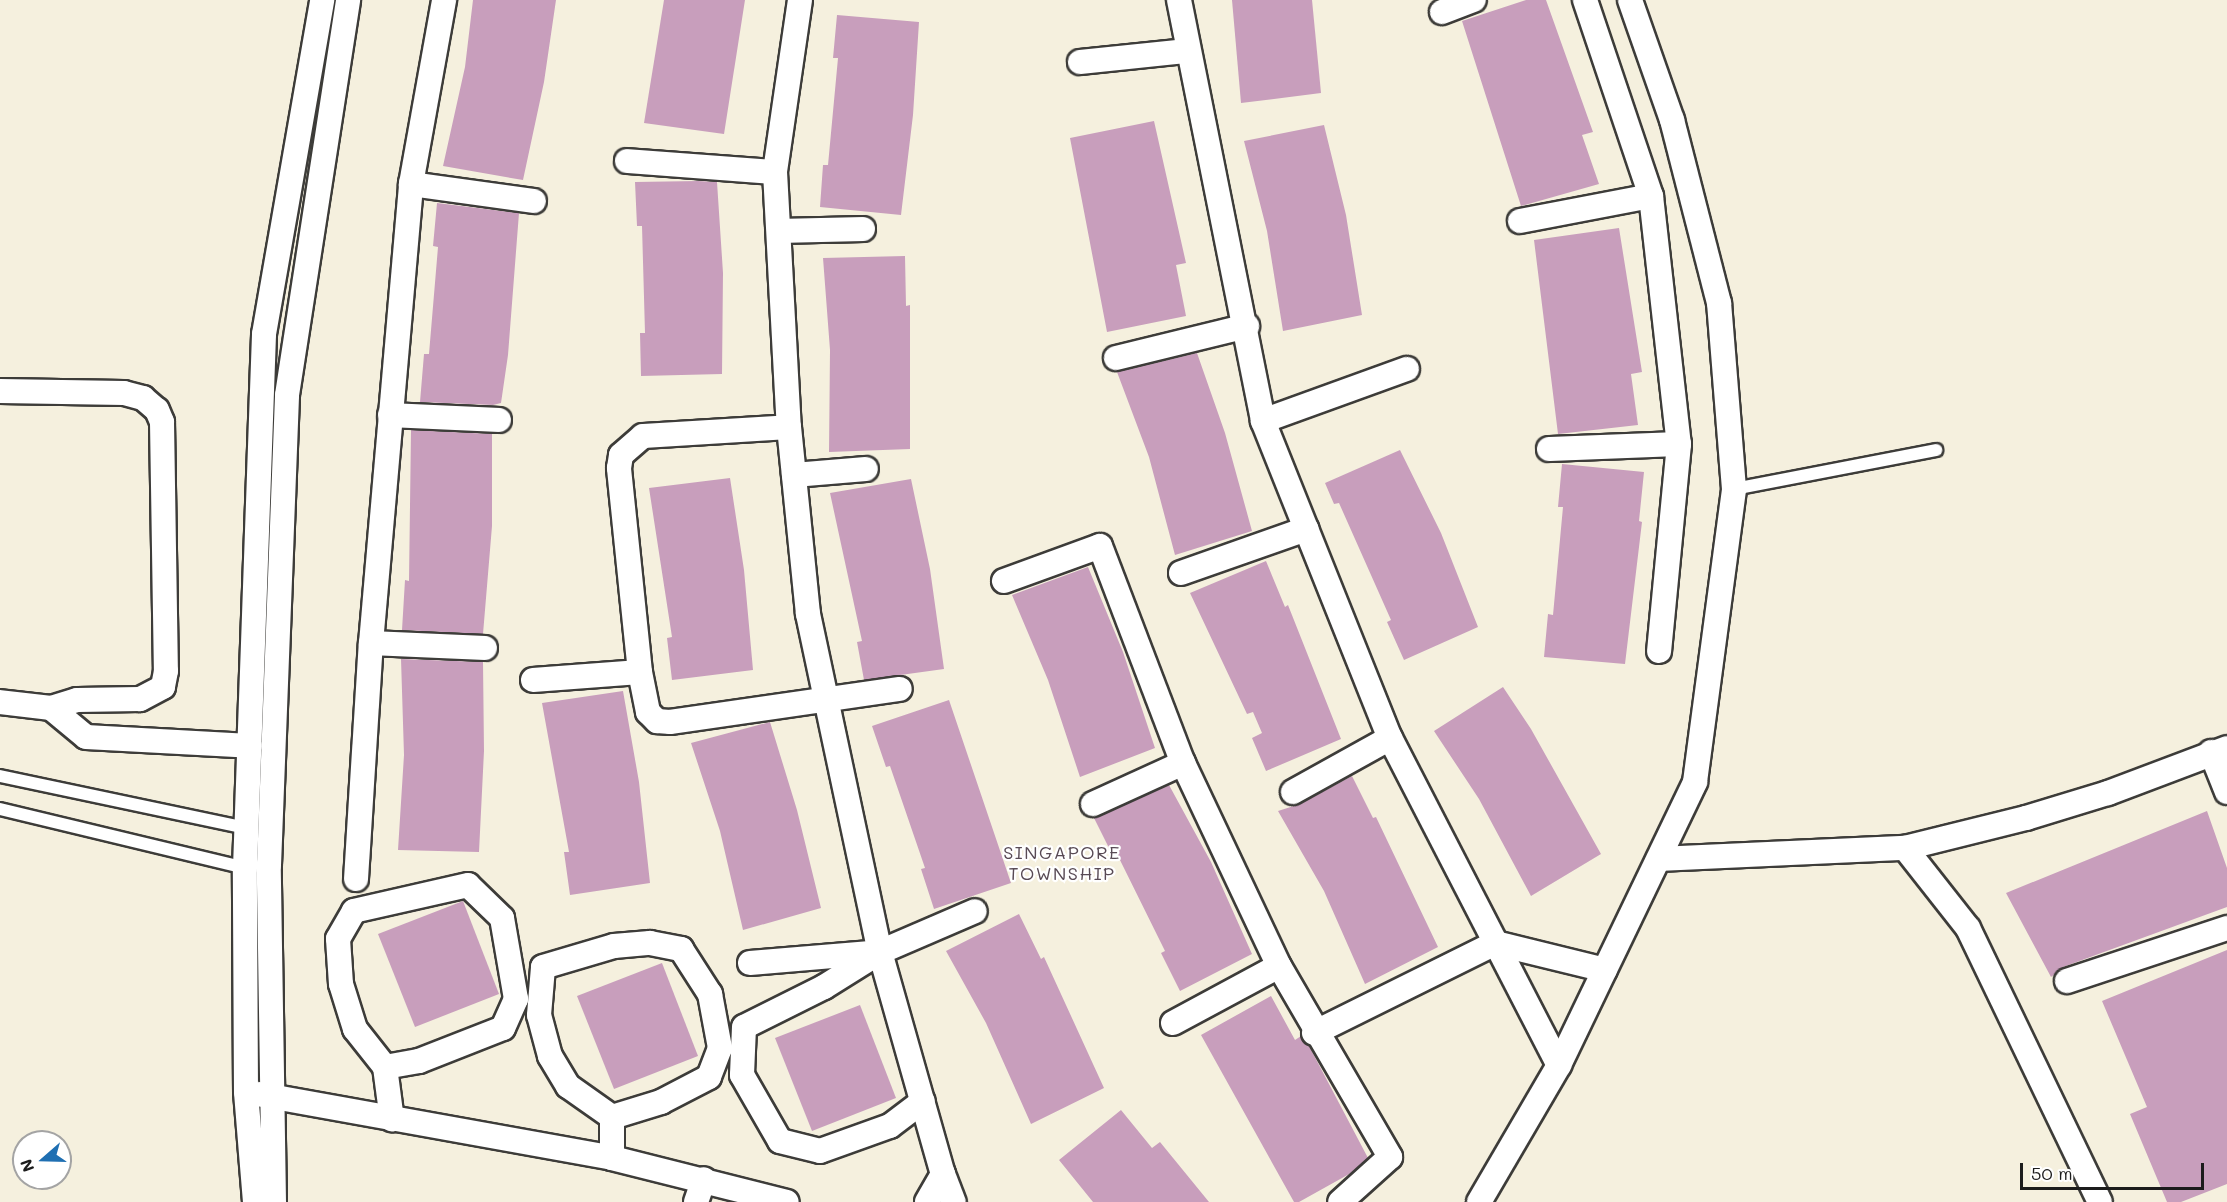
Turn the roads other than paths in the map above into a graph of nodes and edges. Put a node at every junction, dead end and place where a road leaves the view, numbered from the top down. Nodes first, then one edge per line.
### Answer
1 (322, 0) edge
2 (348, 0) edge
3 (444, 0) edge
4 (800, 0) edge
5 (1179, 0) edge
6 (1474, 0) edge
7 (1585, 0) edge
8 (1630, 0) edge
9 (1442, 12) dead end
10 (1187, 51) junction
11 (1080, 62) dead end
12 (627, 161) dead end
13 (775, 172) junction
14 (411, 184) junction
15 (1651, 196) junction
16 (534, 201) dead end
17 (1520, 221) dead end
18 (863, 229) dead end
19 (778, 231) junction
20 (1247, 326) junction
21 (1116, 358) dead end
22 (1407, 369) dead end
23 (0, 391) edge
24 (390, 415) junction
25 (500, 420) dead end
26 (1263, 421) junction
27 (789, 427) junction
28 (1679, 444) junction
29 (1549, 448) dead end
30 (1936, 450) dead end
31 (866, 469) dead end
32 (794, 475) junction
33 (1734, 489) junction
34 (1306, 529) junction
35 (1181, 573) dead end
36 (1004, 581) dead end
37 (371, 643) junction
38 (485, 648) dead end
39 (1659, 651) dead end
40 (640, 672) junction
41 (532, 680) dead end
42 (900, 689) dead end
43 (825, 699) junction
44 (0, 702) edge
45 (51, 708) junction
46 (1390, 738) junction
47 (250, 746) junction
48 (2219, 750) edge
49 (1183, 763) junction
50 (0, 776) edge
51 (1293, 792) dead end
52 (2227, 792) edge
53 (1093, 804) dead end
54 (0, 809) edge
55 (246, 828) junction
56 (1905, 848) junction
57 (1659, 859) junction
58 (245, 868) junction
59 (356, 879) dead end
60 (975, 911) dead end
61 (2227, 928) edge
62 (1495, 943) junction
63 (880, 952) junction
64 (750, 963) dead end
65 (1279, 966) junction
66 (1605, 970) junction
67 (2067, 981) dead end
68 (1173, 1023) dead end
69 (1314, 1033) junction
70 (1559, 1065) junction
71 (385, 1067) junction
72 (246, 1092) junction
73 (272, 1096) junction
74 (923, 1101) junction
75 (612, 1117) junction
76 (392, 1120) junction
77 (612, 1158) junction
78 (943, 1174) junction
79 (704, 1179) junction
80 (255, 1202) edge
81 (274, 1202) edge
82 (696, 1202) edge
83 (787, 1202) edge
84 (927, 1202) edge
85 (954, 1202) edge
86 (1340, 1202) edge
87 (1479, 1202) edge
88 (2100, 1202) edge

1 - 47 street
2 - 73 street
3 - 14 street
4 - 13 street
5 - 10 street
6 - 9 street
7 - 15 street
8 - 33 street
10 - 11 street
10 - 20 street
12 - 13 street
13 - 19 street
14 - 16 street
14 - 24 street
15 - 17 street
15 - 28 street
18 - 19 street
19 - 27 street
20 - 21 street
20 - 26 street
22 - 26 street
23 - 45 street
24 - 25 street
24 - 37 street
26 - 34 street
27 - 32 street
27 - 40 street
28 - 29 street
28 - 39 street
30 - 33 lane
31 - 32 street
32 - 43 street
33 - 57 street
34 - 35 street
34 - 46 street
36 - 49 street
37 - 38 street
37 - 59 street
40 - 41 street
40 - 43 street
42 - 43 street
43 - 63 street
44 - 45 street
45 - 47 street
46 - 51 street
46 - 62 street
47 - 55 street
48 - 52 street
48 - 56 street
49 - 53 street
49 - 65 street
50 - 55 lane
54 - 58 lane
55 - 58 street
56 - 57 street
56 - 88 street
57 - 66 street
58 - 72 street
60 - 63 street
61 - 67 street
62 - 66 street
62 - 69 street
62 - 70 street
63 - 64 street
63 - 74 street
63 - 74 street
65 - 68 street
65 - 69 street
66 - 70 street
69 - 86 street
70 - 87 street
71 - 71 street
71 - 76 street
72 - 73 street
72 - 80 street
73 - 76 street
73 - 81 street
74 - 78 street
75 - 75 street
75 - 77 street
76 - 77 street
77 - 79 street
78 - 84 street
78 - 85 street
79 - 82 street
79 - 83 street

